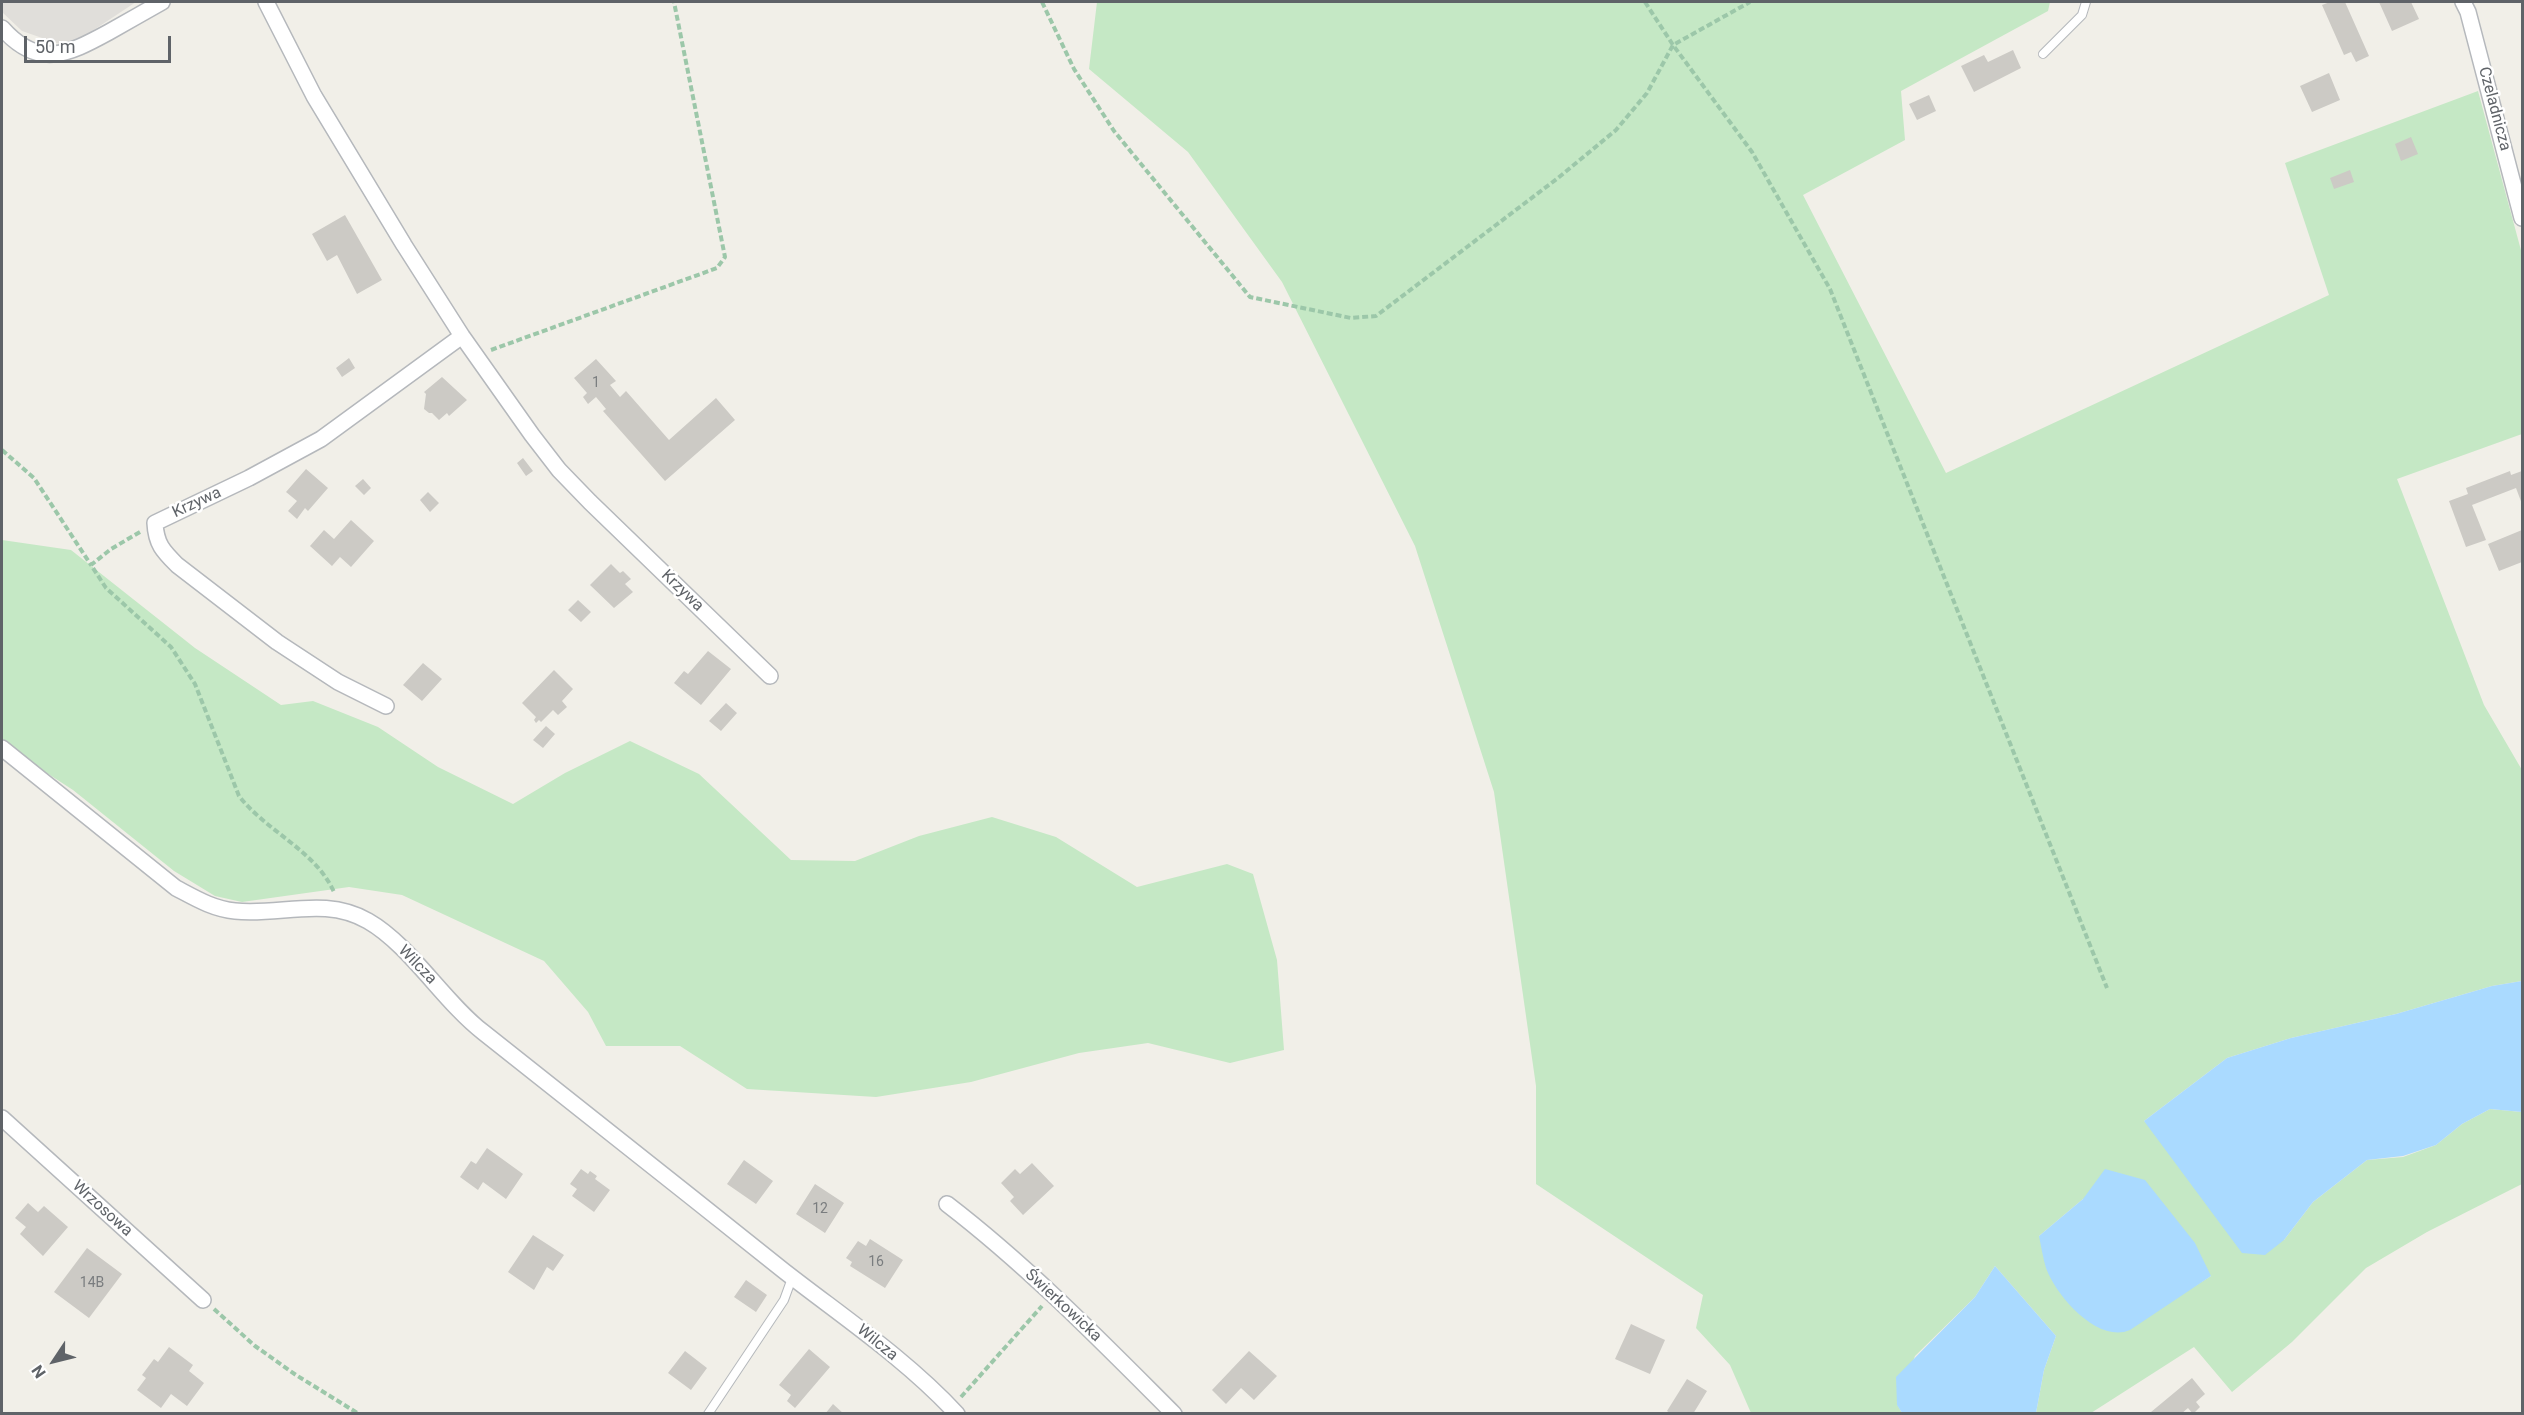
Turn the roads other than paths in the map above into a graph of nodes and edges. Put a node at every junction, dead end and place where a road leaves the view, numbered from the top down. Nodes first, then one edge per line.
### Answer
1 (162, 2) edge
2 (266, 2) edge
3 (2086, 2) edge
4 (2463, 2) edge
5 (2, 28) edge
6 (2043, 54) dead end
7 (2523, 218) edge
8 (462, 336) junction
9 (770, 676) dead end
10 (386, 706) dead end
11 (2, 748) edge
12 (2, 1118) edge
13 (947, 1204) dead end
14 (792, 1277) junction
15 (203, 1300) road end
16 (954, 1411) edge
17 (708, 1413) edge
18 (1174, 1413) edge

1 - 5 street
2 - 8 street, Krzywa
3 - 6 lane
4 - 7 street, Czeladnicza
8 - 9 street, Krzywa
8 - 10 street, Krzywa
11 - 14 street, Wilcza
12 - 15 street, Wrzosowa
13 - 18 street, Świerkowicka
14 - 16 street, Wilcza
14 - 17 lane

